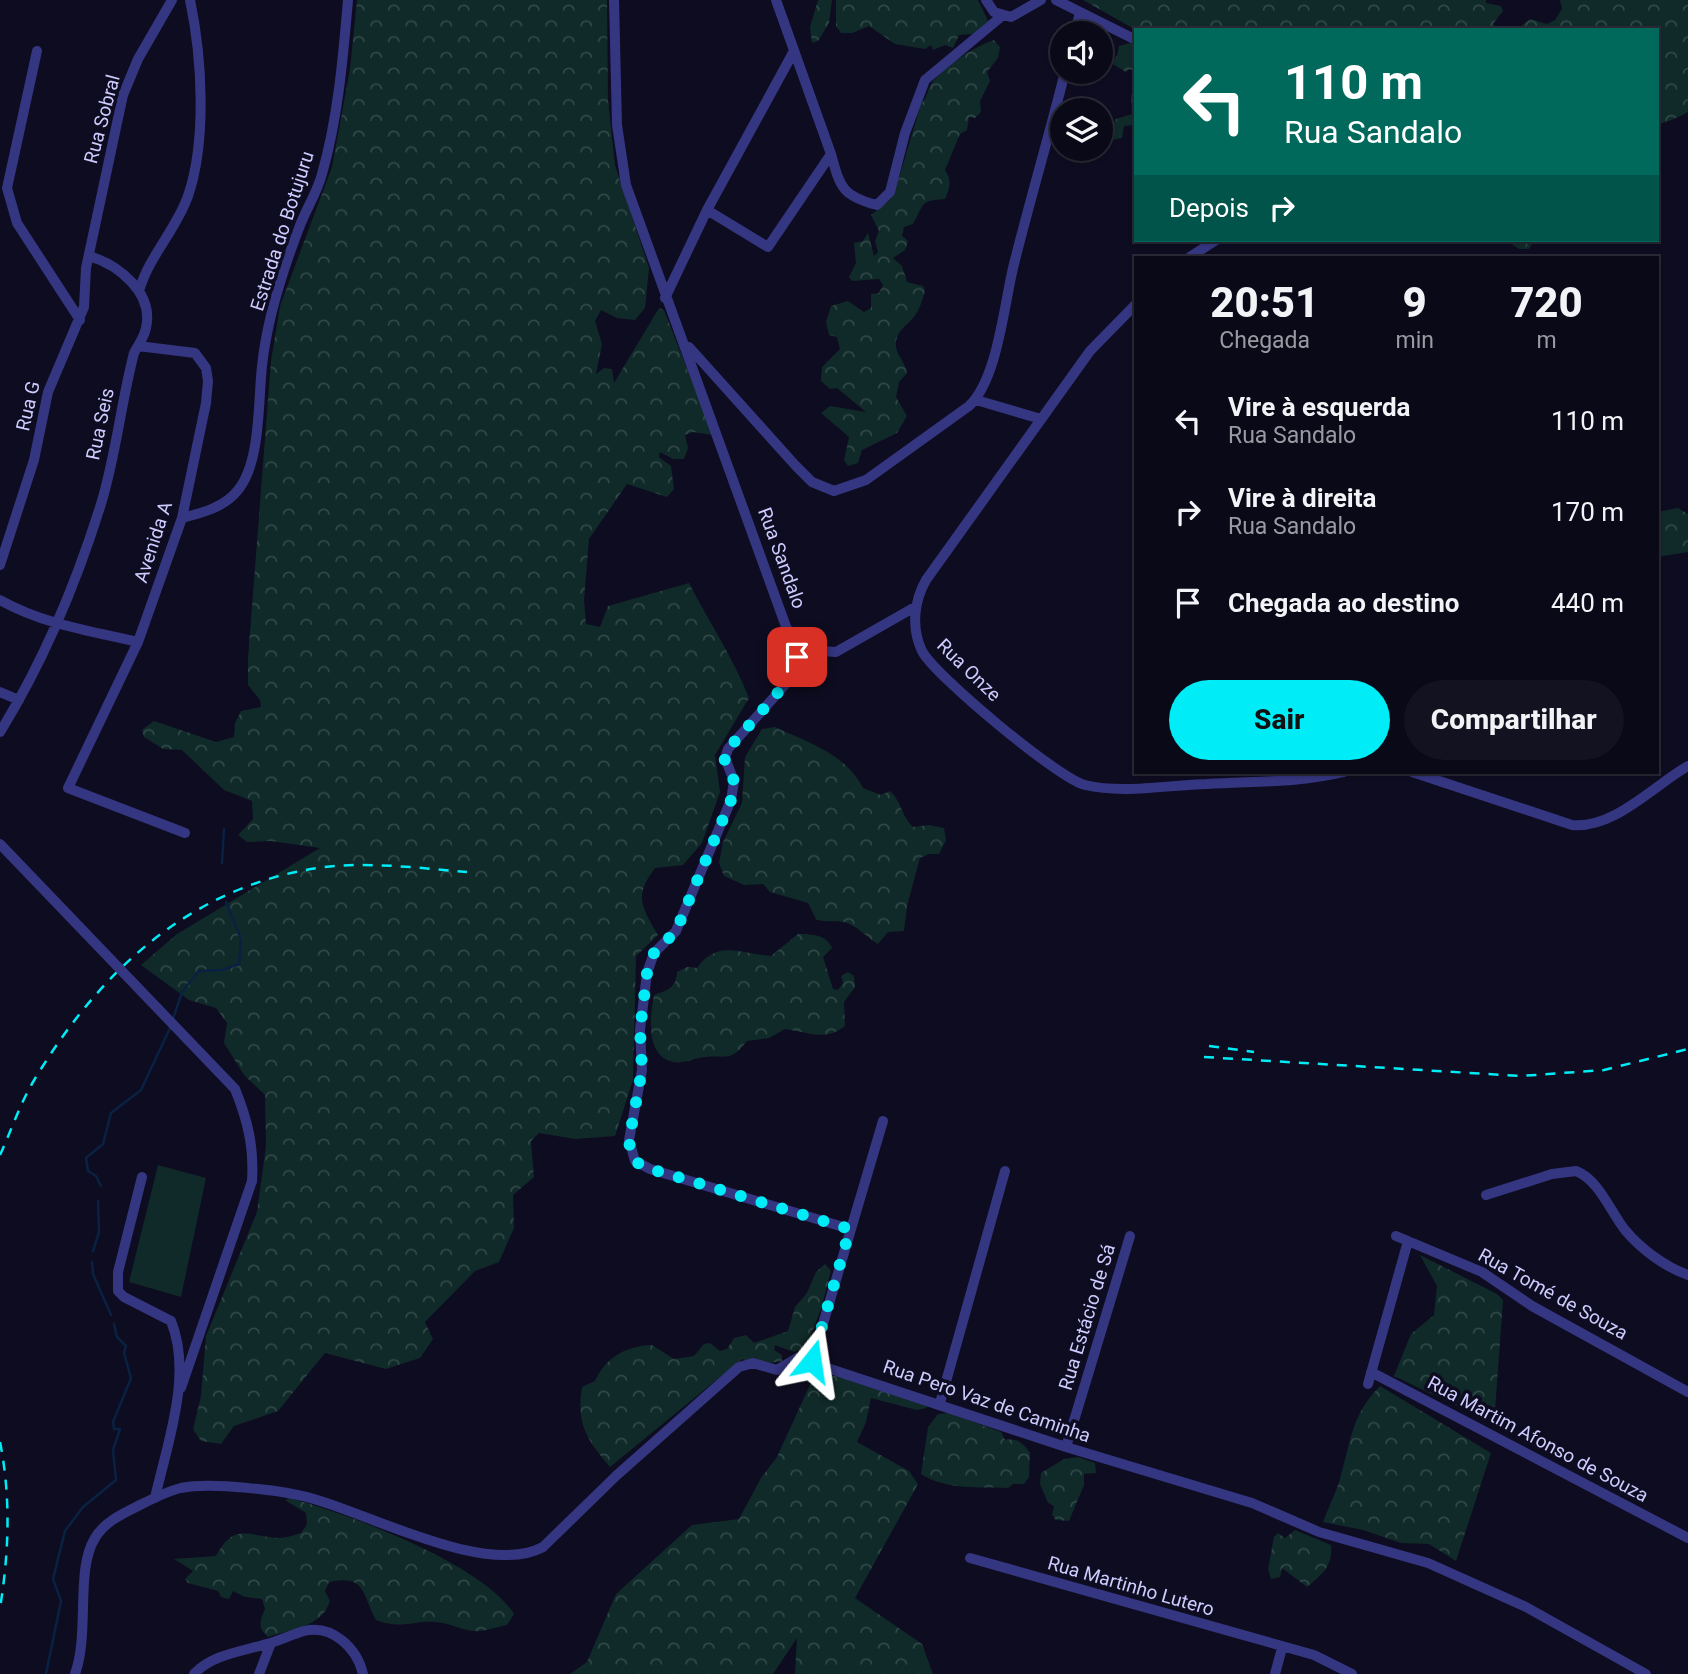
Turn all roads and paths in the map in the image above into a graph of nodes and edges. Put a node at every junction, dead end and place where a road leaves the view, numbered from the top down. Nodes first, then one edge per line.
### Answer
1 (172, 0) edge
2 (190, 0) edge
3 (348, 0) edge
4 (614, 0) edge
5 (776, 0) edge
6 (986, 0) edge
7 (1041, 0) edge
8 (1056, 0) edge
9 (1080, 12) junction
10 (1002, 16) junction
11 (1078, 21) edge
12 (1134, 39) edge
13 (37, 51) dead end
14 (794, 51) junction
15 (1062, 84) edge
16 (831, 154) junction
17 (7, 188) junction
18 (0, 200) edge
19 (707, 210) junction
20 (1213, 242) edge
21 (1192, 256) edge
22 (89, 257) junction
23 (139, 291) junction
24 (666, 298) junction
25 (1134, 306) edge
26 (80, 320) junction
27 (683, 340) junction
28 (138, 346) junction
29 (976, 400) junction
30 (1041, 419) junction
31 (182, 518) junction
32 (0, 565) edge
33 (0, 600) edge
34 (915, 607) junction
35 (58, 624) junction
36 (790, 631) junction
37 (138, 642) junction
38 (0, 692) edge
39 (19, 700) junction
40 (0, 732) edge
41 (1688, 766) edge
42 (1332, 774) edge
43 (1418, 774) edge
44 (185, 833) dead end
45 (0, 844) edge
46 (883, 1121) dead end
47 (1005, 1171) dead end
48 (142, 1177) dead end
49 (1486, 1195) dead end
50 (850, 1229) junction
51 (1130, 1236) dead end
52 (1396, 1236) dead end
53 (1408, 1241) junction
54 (1688, 1275) edge
55 (812, 1361) junction
56 (1688, 1392) edge
57 (940, 1404) junction
58 (175, 1408) junction
59 (1066, 1447) junction
60 (155, 1497) junction
61 (1688, 1538) edge
62 (970, 1558) dead end
63 (271, 1643) junction
64 (1282, 1648) junction
65 (362, 1669) edge
66 (75, 1674) edge
67 (194, 1674) edge
68 (259, 1674) edge
69 (354, 1674) edge
70 (1275, 1674) edge
71 (1352, 1674) edge
72 (1646, 1674) edge

1 - 22 street, Rua Sobral
2 - 23 street
3 - 31 street, Estrada do Botujuru
4 - 24 street, Rua Sandalo
5 - 14 street
6 - 10 street
7 - 10 street
8 - 9 street
9 - 11 street
9 - 12 street
10 - 16 street
13 - 17 street
14 - 16 street
14 - 19 street
15 - 29 street
16 - 19 street
17 - 18 street
17 - 26 street
19 - 24 street
20 - 21 street
22 - 23 street
22 - 26 street, Rua G
23 - 28 street, Rua Seis
24 - 27 street, Rua Sandalo
25 - 30 street
26 - 32 street, Rua G
27 - 29 street
27 - 36 street, Rua Sandalo
28 - 31 street, Avenida A
28 - 35 street, Rua Seis
29 - 30 street
30 - 34 street
31 - 37 street, Avenida A
33 - 35 street
34 - 36 street
34 - 42 street, Rua Onze
35 - 37 street
35 - 39 street, Rua Seis
36 - 50 street, Rua Sandalo
37 - 44 street, Avenida A
38 - 39 street
39 - 40 street, Rua Seis
41 - 43 street
45 - 58 street, bridge
46 - 50 street
47 - 57 street
48 - 58 street
49 - 54 street
50 - 55 street
51 - 59 street, Rua Estácio de Sá
52 - 53 street, Rua Tomé de Souza
53 - 56 street, Rua Tomé de Souza
53 - 61 street, Rua Martim Afonso de Souza
55 - 57 street, Rua Pero Vaz de Caminha
55 - 60 street
57 - 59 street, Rua Pero Vaz de Caminha
58 - 60 street
59 - 72 street, Rua Pero Vaz de Caminha
60 - 66 street
62 - 64 street, Rua Martinho Lutero
63 - 65 street
63 - 67 street
63 - 68 street
64 - 70 street
64 - 71 street
65 - 69 street

